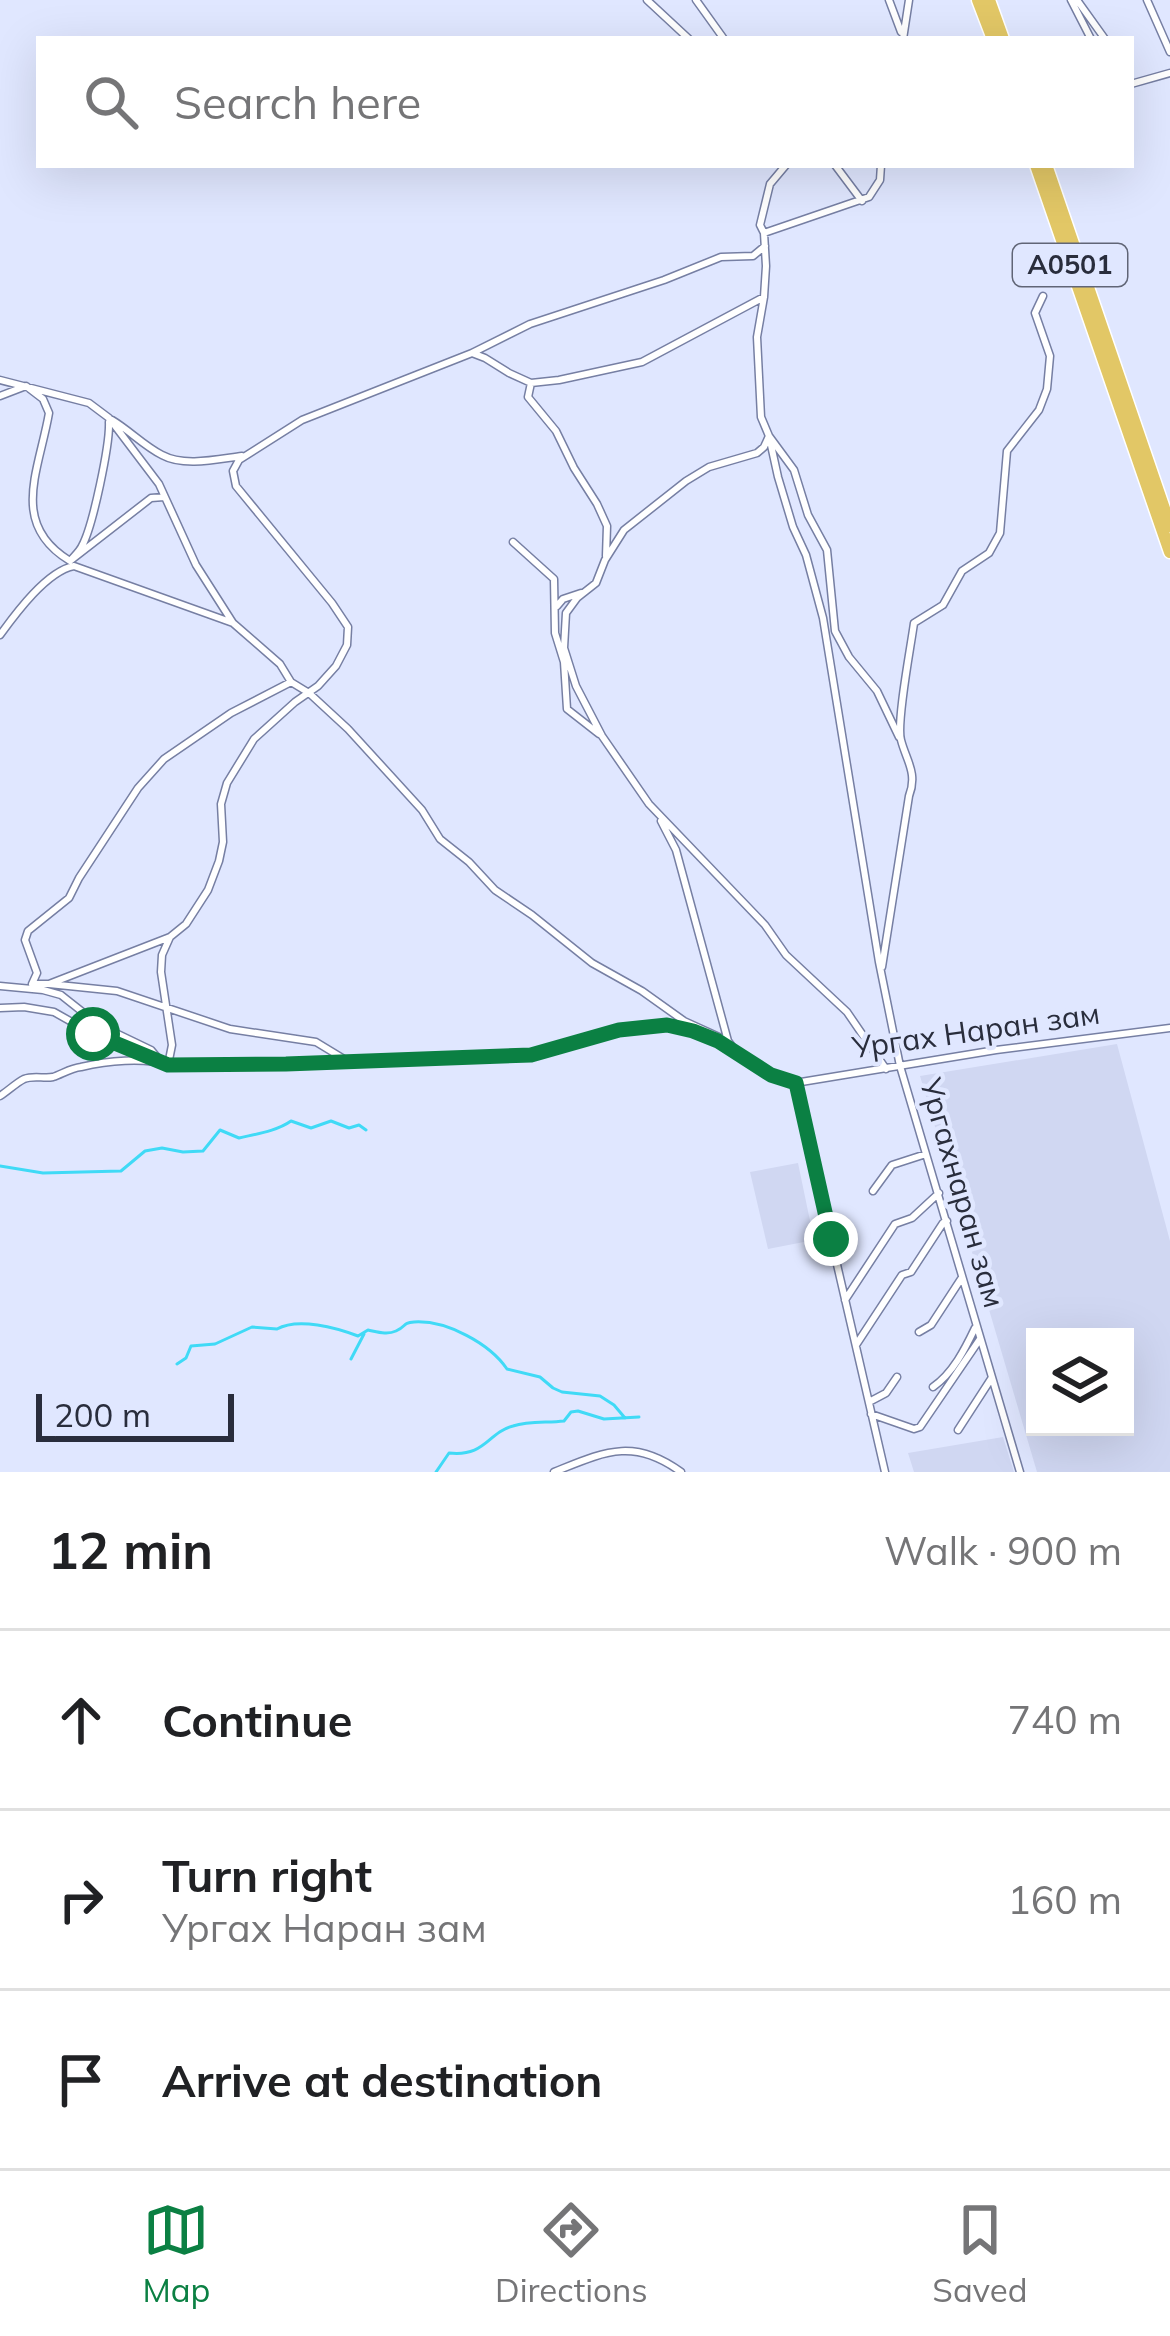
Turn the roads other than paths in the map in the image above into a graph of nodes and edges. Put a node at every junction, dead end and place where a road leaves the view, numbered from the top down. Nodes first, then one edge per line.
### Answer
1 (647, 0) edge
2 (697, 0) edge
3 (889, 0) edge
4 (908, 0) edge
5 (978, 0) edge
6 (989, 0) edge
7 (1074, 0) edge
8 (1147, 0) edge
9 (686, 36) edge
10 (722, 36) edge
11 (902, 36) edge
12 (902, 36) edge
13 (991, 36) edge
14 (1002, 36) edge
15 (1089, 36) edge
16 (1103, 36) edge
17 (1170, 52) edge
18 (1170, 73) edge
19 (1134, 82) edge
20 (783, 168) edge
21 (838, 168) edge
22 (881, 168) edge
23 (1037, 168) edge
24 (1047, 168) edge
25 (862, 201) junction
26 (764, 233) junction
27 (764, 246) junction
28 (1043, 296) dead end
29 (764, 297) junction
30 (472, 353) junction
31 (0, 380) edge
32 (531, 383) junction
33 (26, 386) junction
34 (0, 396) edge
35 (109, 418) junction
36 (769, 436) junction
37 (246, 455) junction
38 (164, 497) junction
39 (1170, 526) edge
40 (513, 542) dead end
41 (1170, 552) edge
42 (605, 560) junction
43 (70, 561) junction
44 (84, 569) junction
45 (585, 592) junction
46 (554, 610) junction
47 (232, 623) junction
48 (0, 635) edge
49 (564, 648) junction
50 (291, 682) junction
51 (309, 692) junction
52 (602, 736) junction
53 (899, 736) junction
54 (657, 813) junction
55 (170, 937) junction
56 (882, 971) junction
57 (32, 984) junction
58 (49, 984) junction
59 (15, 988) junction
60 (0, 990) edge
61 (168, 1006) junction
62 (0, 1008) edge
63 (1170, 1028) edge
64 (728, 1041) junction
65 (736, 1052) junction
66 (347, 1060) junction
67 (165, 1064) junction
68 (900, 1066) junction
69 (886, 1069) junction
70 (796, 1083) junction
71 (0, 1096) edge
72 (926, 1154) junction
73 (873, 1191) dead end
74 (939, 1193) junction
75 (947, 1221) junction
76 (963, 1276) junction
77 (845, 1300) junction
78 (976, 1325) junction
79 (919, 1332) dead end
80 (980, 1340) junction
81 (856, 1346) junction
82 (897, 1377) dead end
83 (992, 1379) junction
84 (933, 1387) dead end
85 (868, 1402) junction
86 (871, 1414) junction
87 (958, 1430) dead end
88 (554, 1472) edge
89 (681, 1472) edge
90 (885, 1472) edge
91 (1020, 1472) edge

1 - 9 street
2 - 10 street
3 - 11 street
4 - 12 street
5 - 13 highway
6 - 14 highway
7 - 15 street
7 - 16 street
8 - 17 street
18 - 19 street
20 - 26 street, Ургахнаран зам
21 - 25 street
22 - 25 street
23 - 41 highway, A0501
24 - 39 highway, A0501
25 - 26 street
26 - 27 street, Ургахнаран зам
27 - 29 street, Ургахнаран зам
27 - 30 street
28 - 53 street
29 - 32 street
29 - 36 street, Ургахнаран зам
30 - 32 street
30 - 37 street
31 - 33 street
32 - 42 street
33 - 34 street
33 - 35 street
33 - 43 street
35 - 37 street
35 - 38 street
35 - 43 street
36 - 42 street
36 - 53 street
36 - 56 street, Ургахнаран зам
37 - 51 street
38 - 43 street
38 - 47 street
40 - 46 street
42 - 45 street
43 - 44 street
44 - 47 street
44 - 48 street
45 - 46 street
45 - 49 street
46 - 49 street
46 - 52 street
47 - 50 street
49 - 52 street
50 - 51 street
50 - 57 street
51 - 55 street
51 - 64 street
52 - 54 street
53 - 56 street
54 - 64 street
54 - 69 street
55 - 58 street
55 - 61 street
56 - 68 street, Ургахнаран зам
57 - 58 street
57 - 59 street
58 - 61 street
59 - 60 street
59 - 67 street
61 - 66 street
61 - 67 street
62 - 67 street
63 - 68 street, Ургах Наран зам
64 - 65 street
65 - 66 street
65 - 70 street
66 - 67 street
67 - 71 street
68 - 69 street, Ургах Наран зам
68 - 72 street, Ургахнаран зам
69 - 70 street, Ургах Наран зам
70 - 77 street
72 - 73 street
72 - 74 street, Ургахнаран зам
74 - 75 street, Ургахнаран зам
74 - 77 street
75 - 76 street, Ургахнаран зам
75 - 81 street
76 - 78 street, Ургахнаран зам
76 - 79 street
77 - 81 street
78 - 80 street, Ургахнаран зам
78 - 84 street
80 - 83 street, Ургахнаран зам
80 - 86 street
81 - 85 street
82 - 85 street
83 - 87 street
83 - 91 street, Ургахнаран зам
85 - 86 street
86 - 90 street
88 - 89 street

